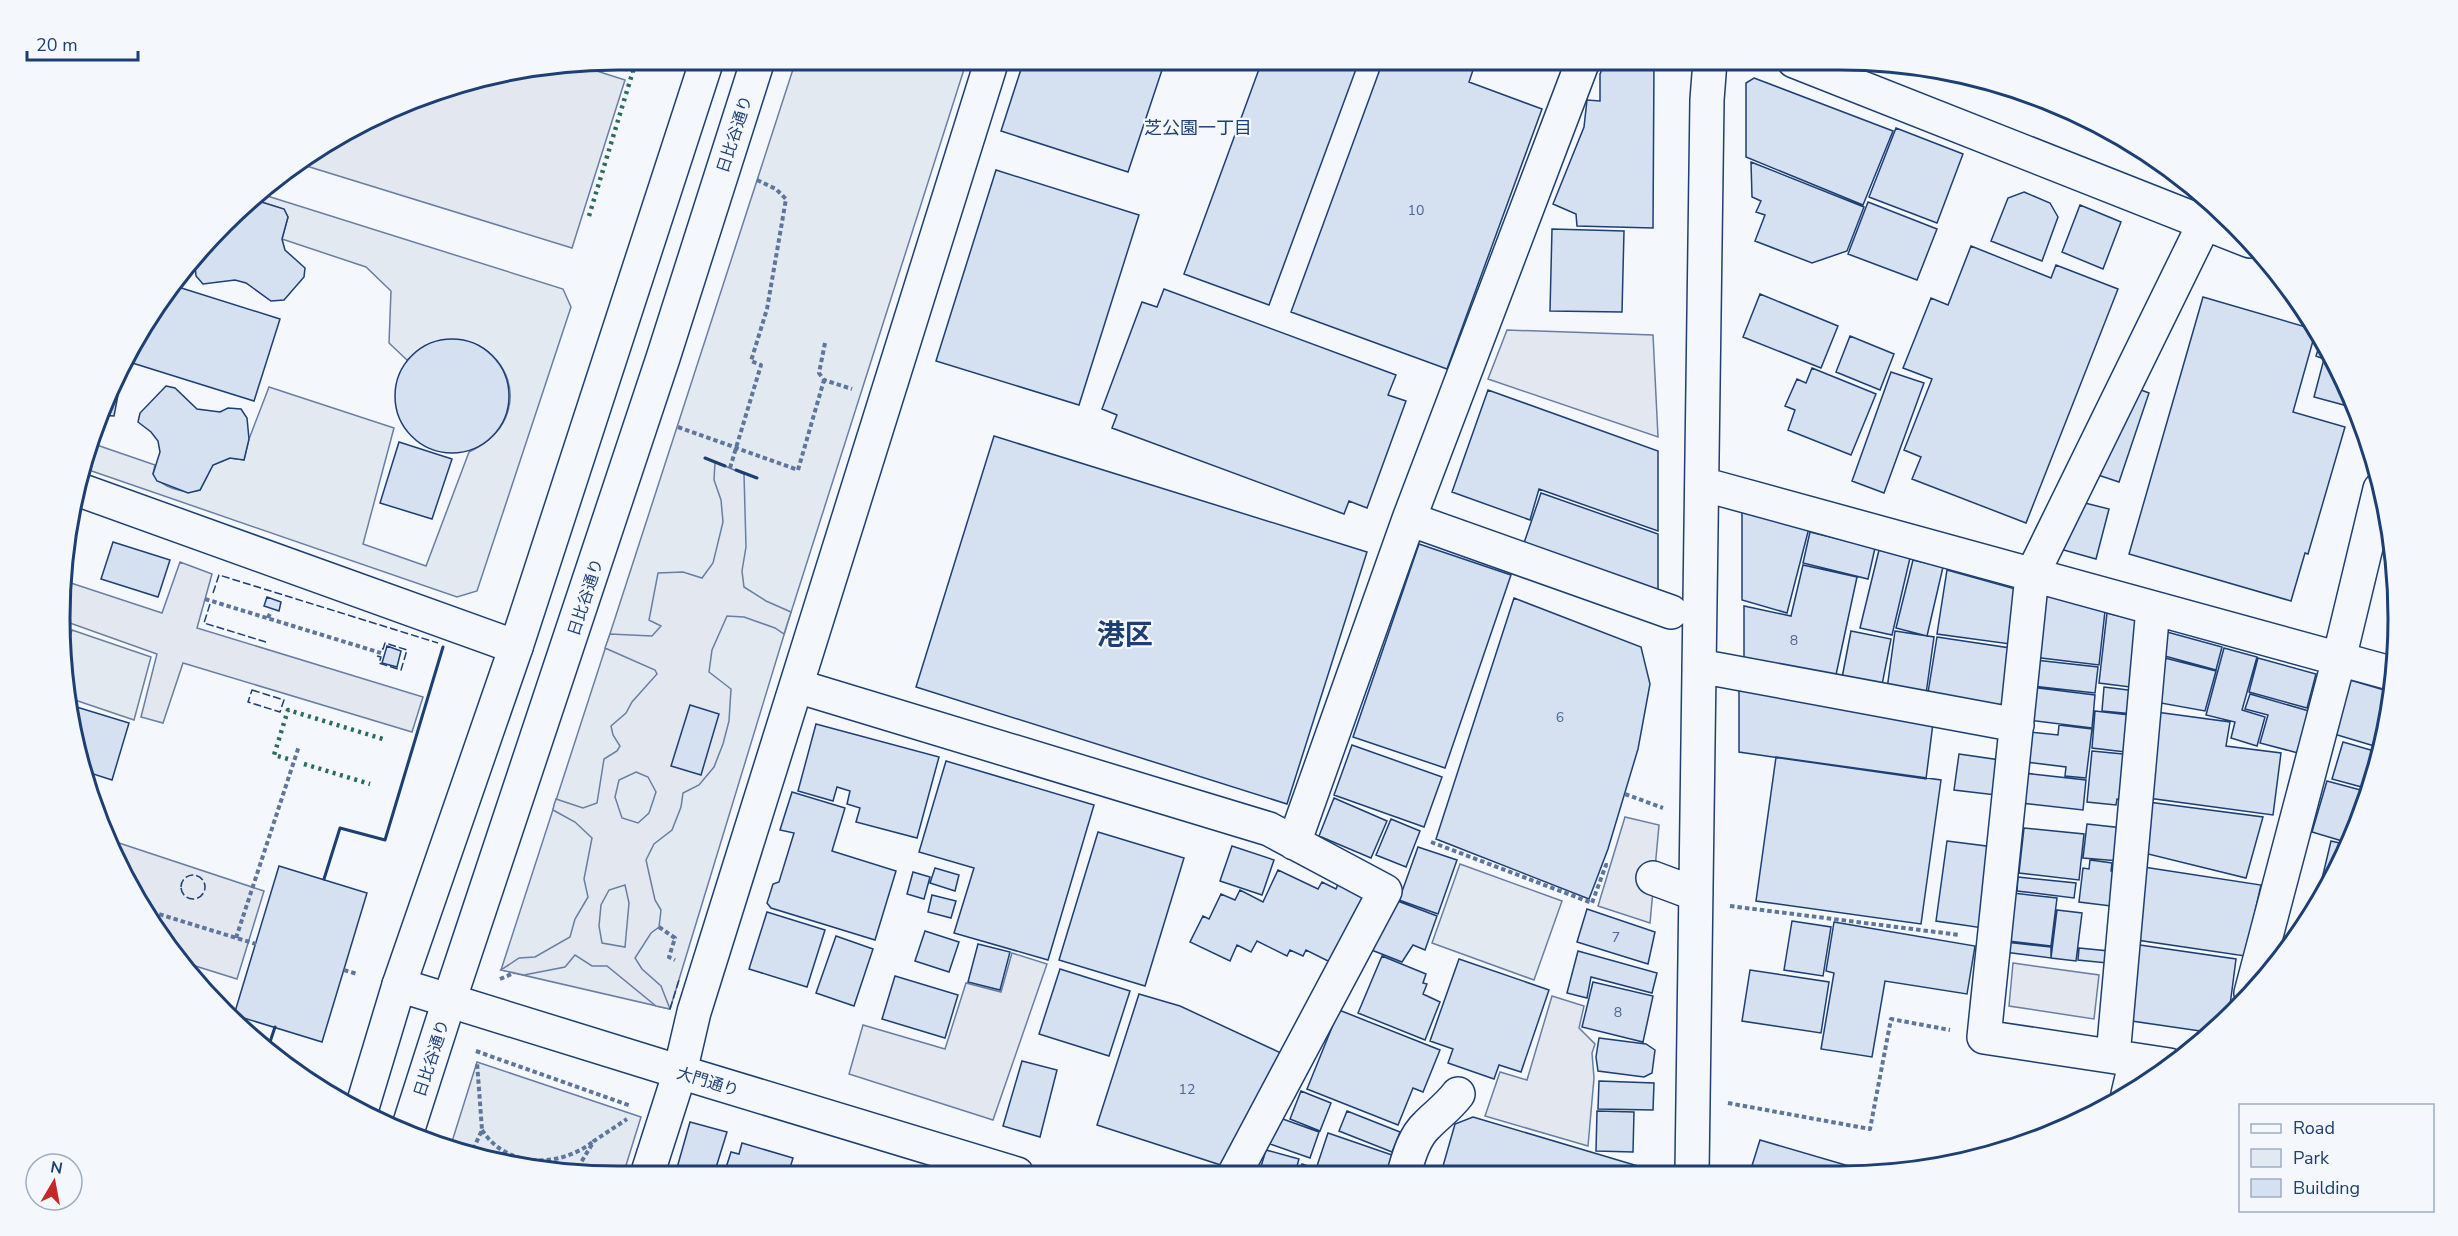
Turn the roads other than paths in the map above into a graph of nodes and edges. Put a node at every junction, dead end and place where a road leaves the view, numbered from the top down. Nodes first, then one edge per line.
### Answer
1 (704, 70) edge
2 (749, 70) edge
3 (989, 70) edge
4 (1580, 70) edge
5 (1709, 70) edge
6 (1817, 70) edge
7 (2204, 224) junction
8 (2230, 234) edge
9 (1702, 484) junction
10 (85, 492) edge
11 (2376, 506) edge
12 (1409, 519) junction
13 (2032, 575) junction
14 (2153, 608) junction
15 (1671, 612) dead end
16 (516, 647) junction
17 (2338, 658) junction
18 (1699, 666) junction
19 (2385, 671) edge
20 (797, 686) junction
21 (2017, 725) junction
22 (1294, 843) junction
23 (1653, 878) dead end
24 (1710, 899) junction
25 (2256, 974) edge
26 (399, 985) junction
27 (449, 1001) junction
28 (2124, 1058) junction
29 (2158, 1063) edge
30 (680, 1072) junction
31 (2127, 1084) edge
32 (1458, 1094) dead end
33 (364, 1102) edge
34 (409, 1124) edge
35 (648, 1166) edge
36 (991, 1166) edge
37 (1239, 1166) edge
38 (1406, 1166) edge
39 (1692, 1166) edge

1 - 16 street
2 - 27 street, 日比谷通り
3 - 20 street
4 - 12 street
5 - 9 street
6 - 7 street
7 - 8 street
7 - 13 street
9 - 13 street
9 - 18 street
10 - 16 street
11 - 17 street
12 - 15 street
12 - 22 street
13 - 14 street
13 - 21 street
14 - 17 street
14 - 28 street
16 - 26 street
17 - 19 street
17 - 25 street
18 - 21 street
18 - 24 street
20 - 22 street
20 - 30 street
21 - 28 street
22 - 37 street
23 - 24 street
24 - 39 street
26 - 27 street, 大門通り
26 - 33 street
27 - 30 street, 大門通り
27 - 34 street, 日比谷通り
28 - 29 street
28 - 31 street
30 - 35 street
30 - 36 street, 大門通り
32 - 38 street

